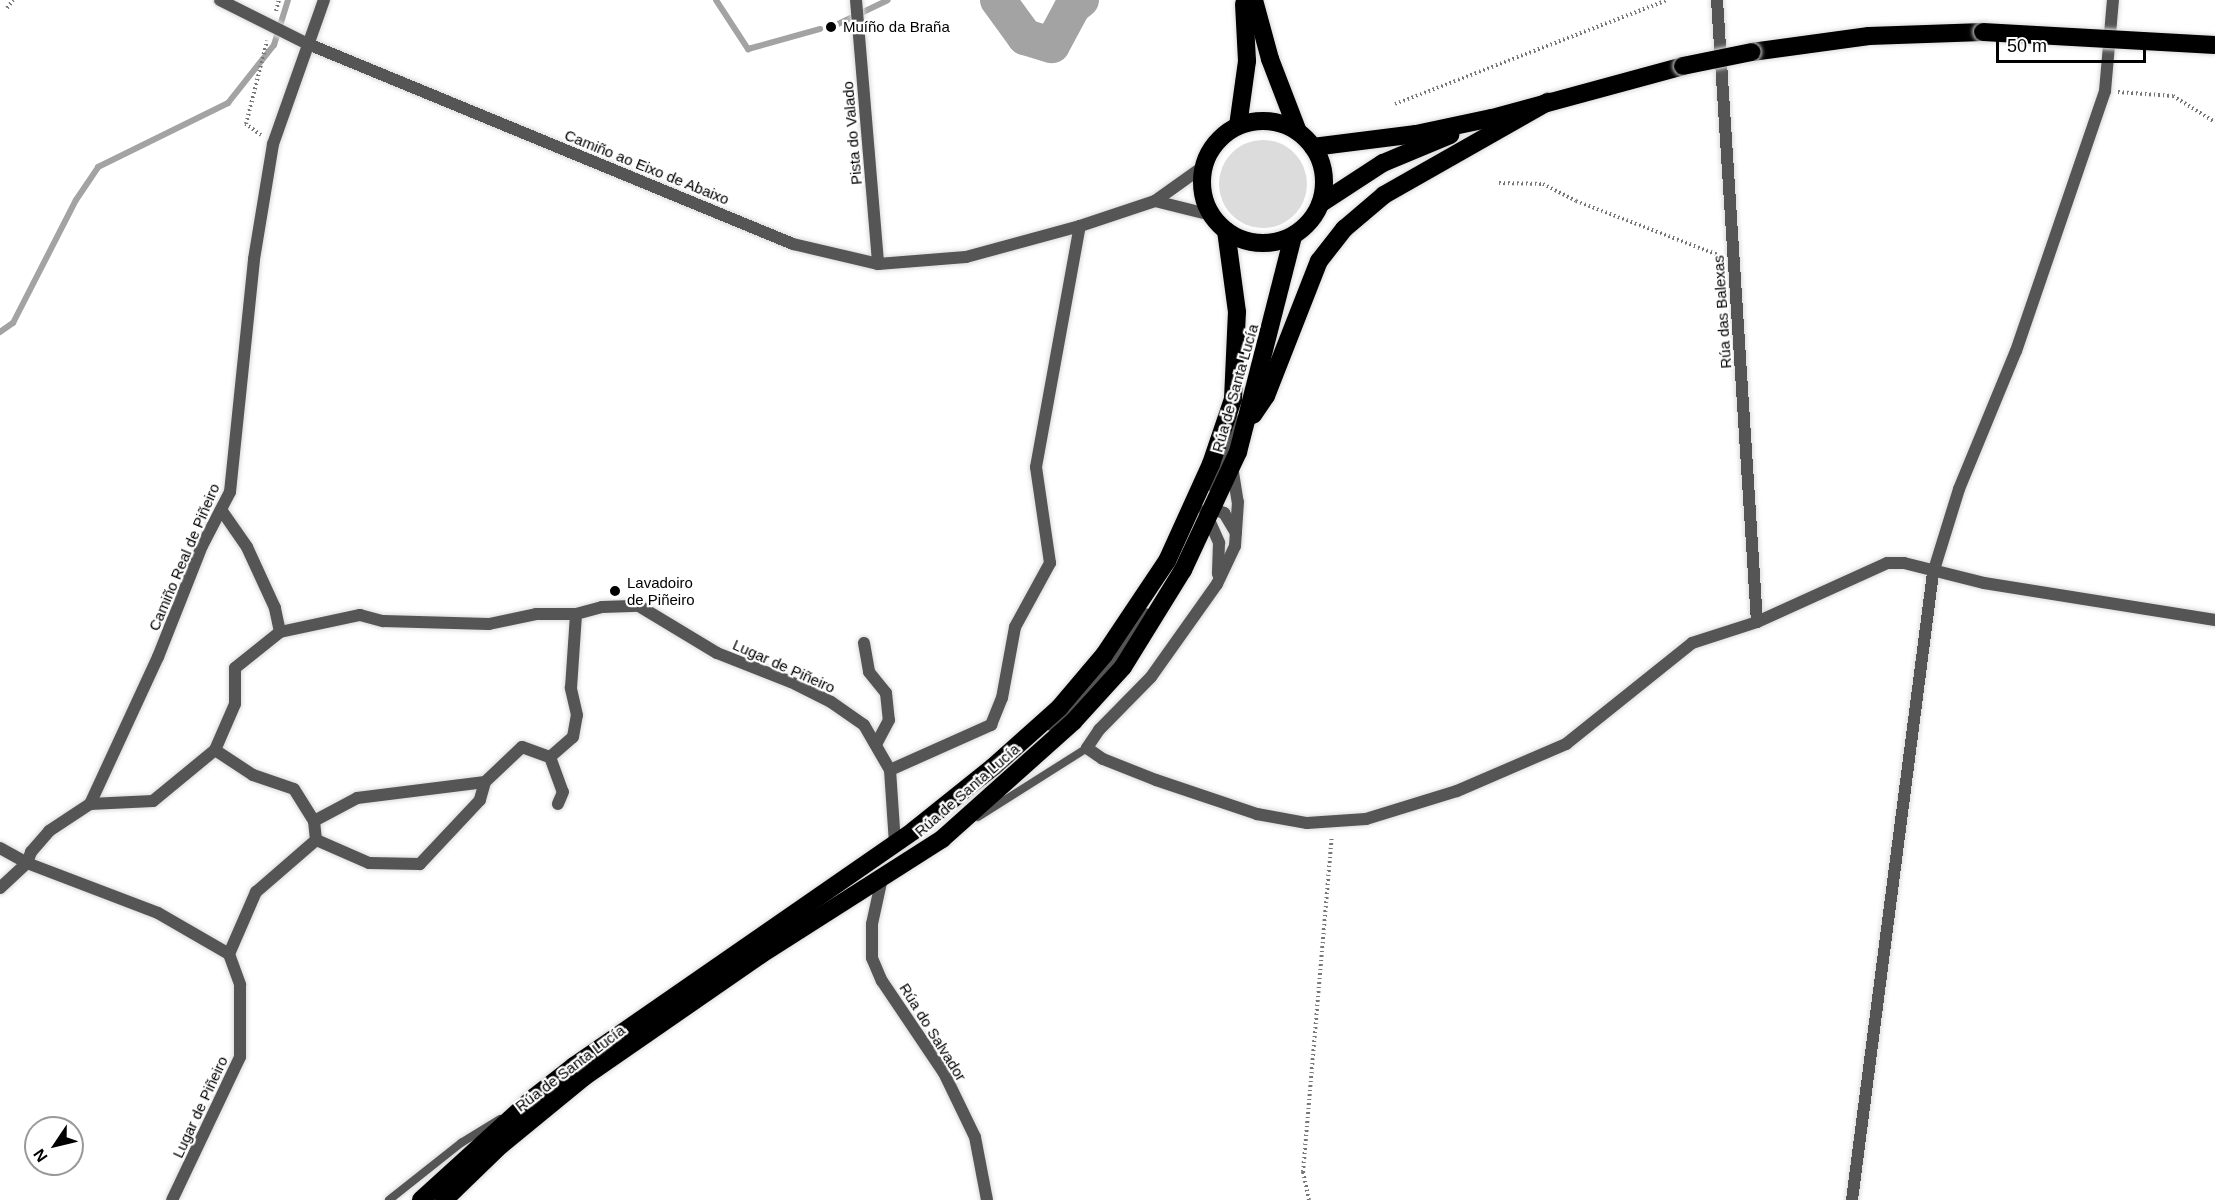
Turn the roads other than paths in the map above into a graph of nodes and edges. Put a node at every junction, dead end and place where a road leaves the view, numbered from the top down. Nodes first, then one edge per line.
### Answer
1 (220, 0) edge
2 (324, 0) edge
3 (856, 0) edge
4 (1717, 0) edge
5 (2113, 0) edge
6 (1253, 3) edge
7 (308, 44) junction
8 (2215, 45) edge
9 (1548, 102) junction
10 (1492, 118) junction
11 (1238, 126) junction
12 (1298, 132) junction
13 (1313, 147) junction
14 (1204, 166) junction
15 (1155, 201) junction
16 (1320, 204) junction
17 (1211, 215) junction
18 (1080, 226) junction
19 (1226, 231) junction
20 (1293, 236) junction
21 (878, 264) junction
22 (1233, 399) junction
23 (1244, 429) junction
24 (1232, 466) junction
25 (222, 511) junction
26 (1209, 512) junction
27 (1237, 534) junction
28 (1933, 573) junction
29 (1217, 585) junction
30 (576, 614) junction
31 (2211, 619) edge
32 (1757, 622) junction
33 (280, 632) junction
34 (864, 642) dead end
35 (1026, 737) junction
36 (876, 744) junction
37 (1087, 748) junction
38 (215, 750) junction
39 (550, 757) junction
40 (890, 770) junction
41 (485, 782) junction
42 (90, 804) junction
43 (558, 804) dead end
44 (314, 821) junction
45 (942, 839) junction
46 (316, 840) junction
47 (895, 843) junction
48 (0, 848) edge
49 (27, 863) junction
50 (882, 879) junction
51 (0, 888) edge
52 (230, 954) junction
53 (533, 1098) junction
54 (172, 1200) edge
55 (389, 1200) edge
56 (421, 1200) edge
57 (444, 1200) edge
58 (987, 1200) edge
59 (1852, 1200) edge

1 - 7 street, Camiño ao Eixo de Abaixo
2 - 7 street, Camiño Real de Piñeiro
3 - 21 street, Pista do Valado
4 - 32 street, Rúa das Balexas
5 - 28 street
6 - 11 highway
6 - 12 highway
7 - 21 street, Camiño ao Eixo de Abaixo
7 - 25 street, Camiño Real de Piñeiro
8 - 9 highway, bridge
9 - 10 highway
9 - 23 highway
10 - 13 highway
10 - 16 highway
11 - 12 highway
11 - 14 highway
12 - 13 highway
13 - 16 highway
14 - 15 street
14 - 17 highway
15 - 17 street
15 - 18 street, Camiño ao Eixo de Abaixo
16 - 20 highway
17 - 19 highway
18 - 21 street, Camiño ao Eixo de Abaixo
18 - 40 street
19 - 20 highway
19 - 22 highway, Rúa de Santa Lucía
20 - 23 highway, Rúa de Santa Lucía
22 - 26 street
22 - 35 highway, Rúa de Santa Lucía
23 - 24 highway, Rúa de Santa Lucía
24 - 26 highway, Rúa de Santa Lucía
24 - 27 street
25 - 33 street
25 - 42 street, Camiño Real de Piñeiro
26 - 27 street
26 - 29 street
26 - 35 street
26 - 45 highway, Rúa de Santa Lucía
27 - 29 street
28 - 31 street
28 - 32 street
28 - 59 street
29 - 37 street
30 - 33 street, Lugar de Piñeiro
30 - 36 street, Lugar de Piñeiro
30 - 39 street
32 - 37 street
33 - 38 street, Lugar de Piñeiro
34 - 36 street
35 - 47 highway, Rúa de Santa Lucía
36 - 40 street, Lugar de Piñeiro
37 - 45 lane
38 - 42 street, Lugar de Piñeiro
38 - 44 street
39 - 41 street
39 - 43 street
40 - 47 street, Lugar de Piñeiro
41 - 44 street
41 - 46 street
42 - 49 street
44 - 46 street
45 - 50 highway, Rúa de Santa Lucía
46 - 52 street
47 - 53 highway, Rúa de Santa Lucía
48 - 49 street
49 - 51 street
49 - 52 street
50 - 57 highway, Rúa de Santa Lucía
50 - 58 street, Rúa do Salvador
52 - 54 street, Lugar de Piñeiro
53 - 55 lane, Rúa de Santa Lucía
53 - 56 highway, Rúa de Santa Lucía

